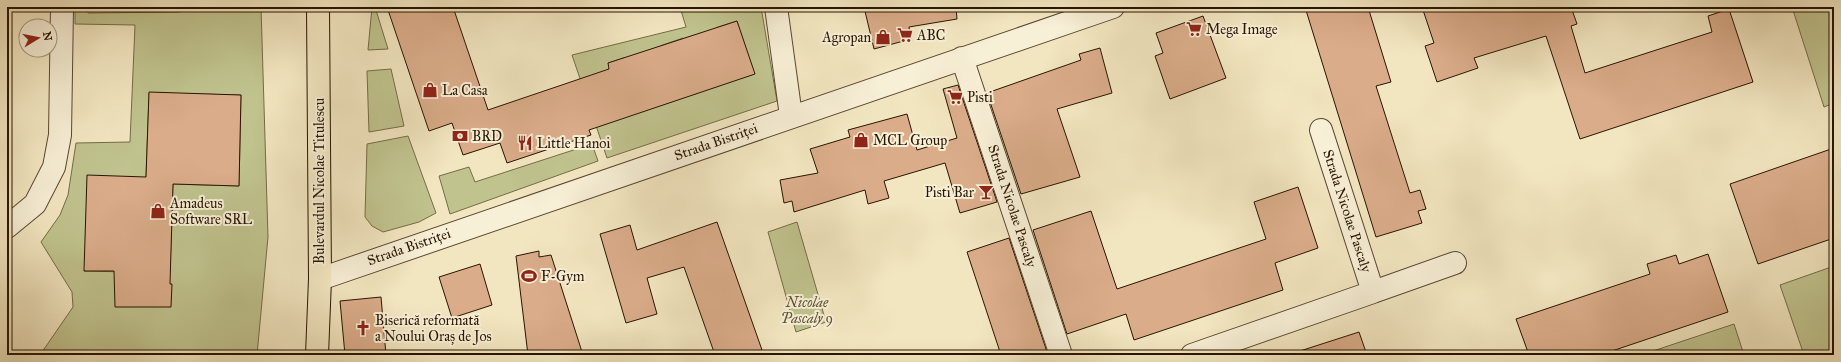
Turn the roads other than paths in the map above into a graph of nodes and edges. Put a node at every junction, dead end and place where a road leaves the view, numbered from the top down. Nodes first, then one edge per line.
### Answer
1 (62, 7) edge
2 (318, 7) edge
3 (776, 7) edge
4 (1112, 7) edge
5 (962, 58) junction
6 (791, 116) junction
7 (1322, 130) dead end
8 (7, 227) edge
9 (1455, 263) dead end
10 (320, 279) junction
11 (1373, 292) junction
12 (317, 355) edge
13 (1061, 355) edge
14 (1192, 355) edge

1 - 8 street
2 - 10 main road, Bulevardul Nicolae Titulescu
3 - 6 street
4 - 5 street, Strada Bistriței
5 - 6 street, Strada Bistriței
5 - 13 street, Strada Nicolae Pascaly
6 - 10 street, Strada Bistriței
7 - 11 street, Strada Nicolae Pascaly
9 - 11 street, Strada Nicolae Pascaly
10 - 12 main road, Bulevardul Nicolae Titulescu
11 - 14 street, Strada Nicolae Pascaly

